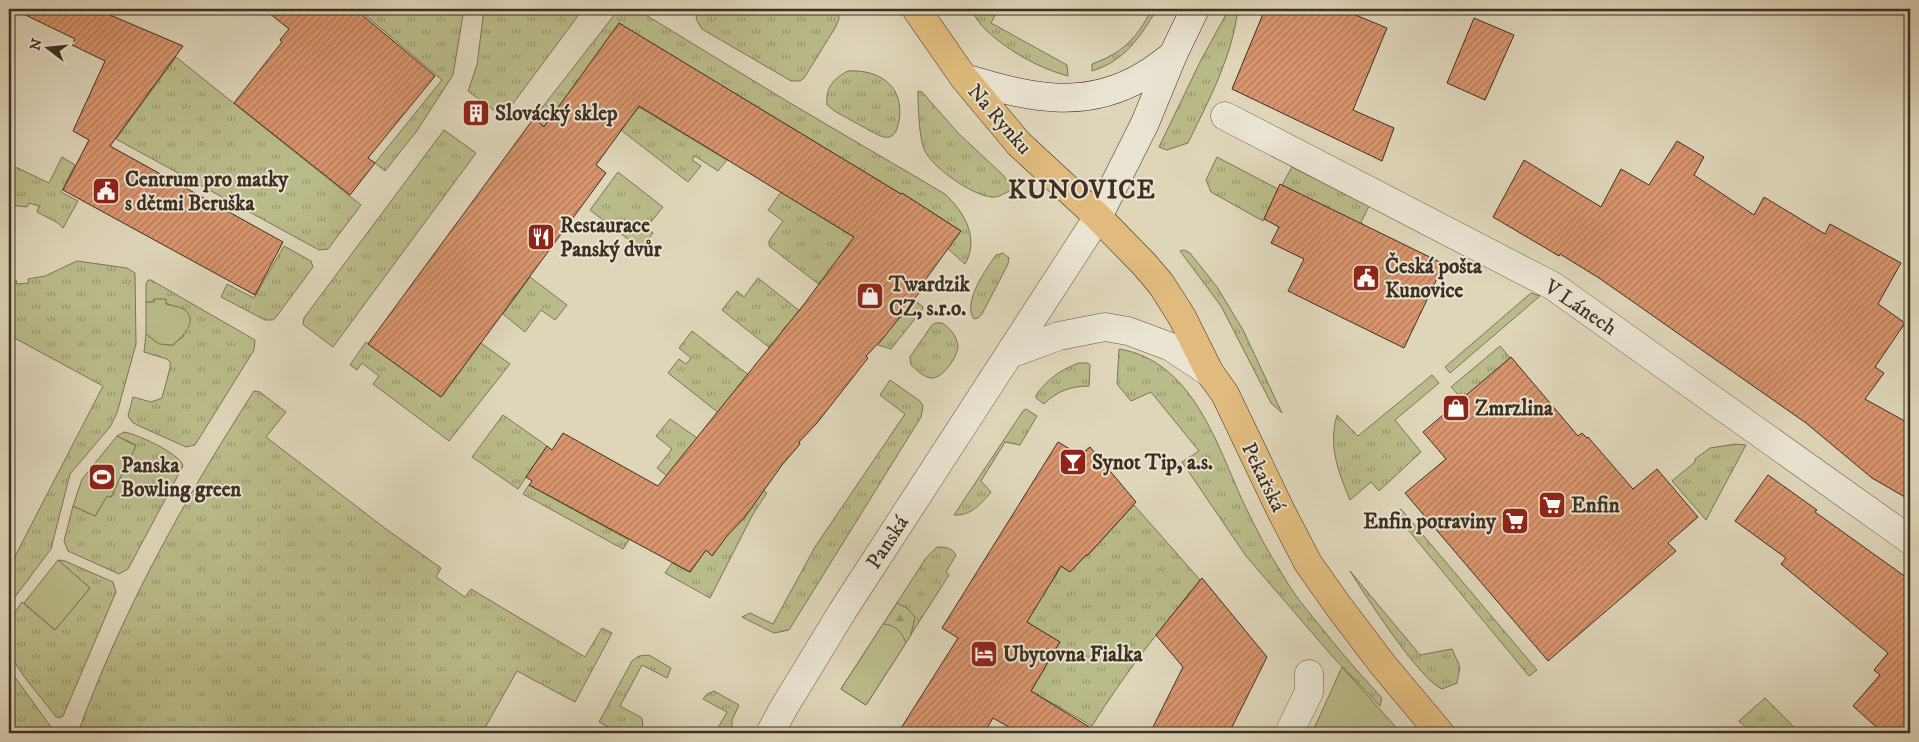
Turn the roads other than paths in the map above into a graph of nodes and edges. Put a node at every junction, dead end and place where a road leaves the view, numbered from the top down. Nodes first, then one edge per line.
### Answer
1 (916, 9) edge
2 (1195, 9) edge
3 (1173, 55) junction
4 (964, 78) junction
5 (1225, 116) dead end
6 (1098, 217) junction
7 (1010, 354) junction
8 (1210, 373) junction
9 (1910, 540) edge
10 (1309, 674) dead end
11 (770, 733) edge
12 (1289, 733) edge
13 (1440, 733) edge

1 - 4 main road, Na Rynku
2 - 3 street, Panská
3 - 4 street
3 - 6 street, Panská
4 - 6 main road, Na Rynku
5 - 9 street, V Lánech
6 - 7 street, Panská
6 - 8 main road, Pekařská
7 - 8 street
7 - 11 street, Panská
8 - 13 main road, Pekařská
10 - 12 street

